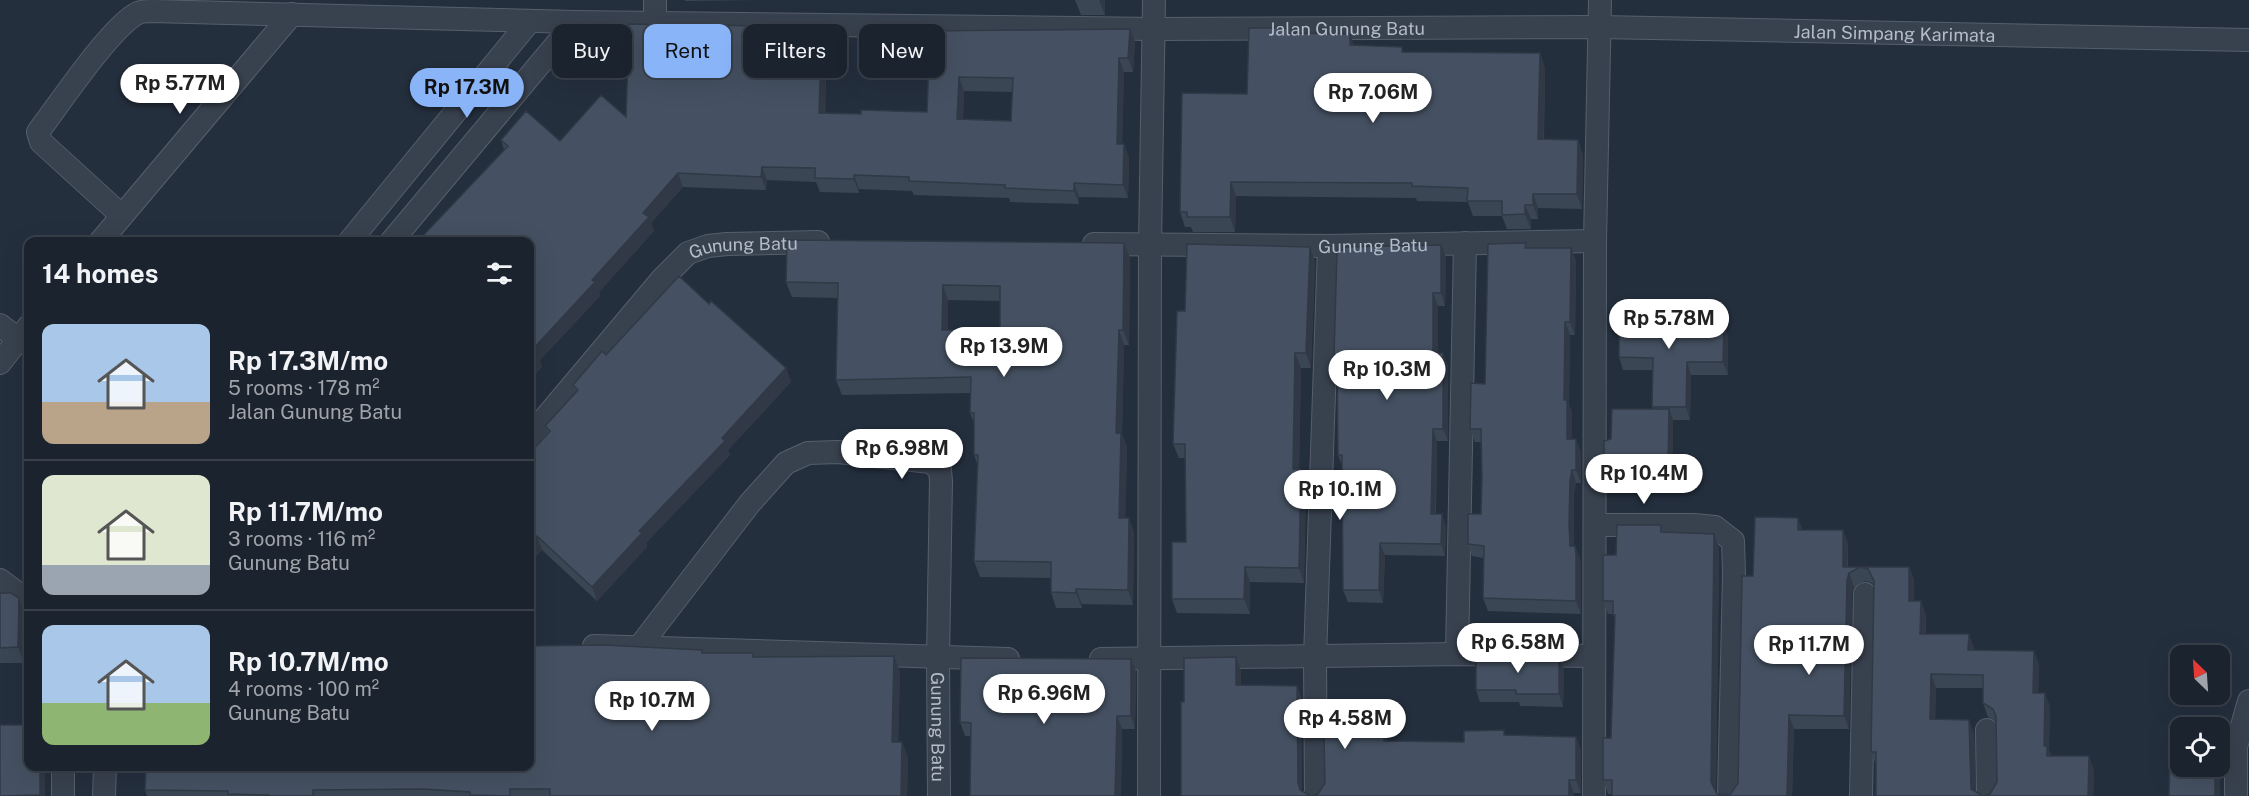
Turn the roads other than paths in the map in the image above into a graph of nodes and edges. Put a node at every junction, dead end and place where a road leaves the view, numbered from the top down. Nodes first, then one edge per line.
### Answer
1 (655, 0) edge
2 (1154, 0) edge
3 (1600, 0) edge
4 (292, 14) junction
5 (529, 22) junction
6 (575, 22) junction
7 (655, 23) junction
8 (1600, 27) junction
9 (1154, 29) junction
10 (1542, 29) joint
11 (2249, 40) edge
12 (121, 215) junction
13 (104, 237) edge
14 (353, 237) edge
15 (395, 237) edge
16 (1595, 241) junction
17 (834, 242) edge
18 (1465, 243) junction
19 (1068, 244) edge
20 (1150, 245) junction
21 (1329, 246) junction
22 (0, 325) edge
23 (23, 333) edge
24 (0, 363) edge
25 (534, 431) edge
26 (1596, 525) junction
27 (0, 580) edge
28 (1865, 594) dead end
29 (24, 598) edge
30 (574, 646) edge
31 (640, 646) junction
32 (1457, 654) junction
33 (1593, 656) junction
34 (938, 658) junction
35 (1315, 658) junction
36 (1032, 659) edge
37 (1079, 659) edge
38 (1150, 659) junction
39 (2249, 701) edge
40 (1987, 730) dead end
41 (63, 771) edge
42 (105, 771) edge
43 (63, 796) edge
44 (104, 796) edge
45 (939, 796) edge
46 (1149, 796) edge
47 (1316, 796) edge
48 (1594, 796) edge
49 (1729, 796) edge
50 (1861, 796) edge
51 (1988, 796) edge
52 (2236, 796) edge

1 - 7 street
2 - 9 street
3 - 8 street
4 - 5 street
4 - 12 street
4 - 12 street
5 - 6 street, Jalan Gunung Batu
5 - 14 street
6 - 7 street, Jalan Gunung Batu
6 - 15 street
7 - 9 street, Jalan Gunung Batu
8 - 10 street, Jalan Simpang Karimata
8 - 11 street, Jalan Simpang Karimata
8 - 16 street
9 - 10 street, Jalan Gunung Batu
9 - 20 street
12 - 13 street
16 - 18 street, Gunung Batu
16 - 26 street
17 - 25 street, Gunung Batu
18 - 21 street, Gunung Batu
18 - 32 street
19 - 20 street, Gunung Batu
20 - 21 street, Gunung Batu
20 - 38 street
21 - 35 street
22 - 23 street
23 - 24 street
26 - 33 street
26 - 49 street
27 - 29 street
28 - 50 street
30 - 31 street, Gunung Batu
31 - 34 street, Gunung Batu
31 - 34 street, Gunung Batu
32 - 33 street
32 - 35 street
33 - 48 street
34 - 36 street, Gunung Batu
34 - 45 street, Gunung Batu
35 - 38 street
35 - 47 street
37 - 38 street
38 - 46 street
39 - 52 street
40 - 51 street
41 - 43 street
42 - 44 street

